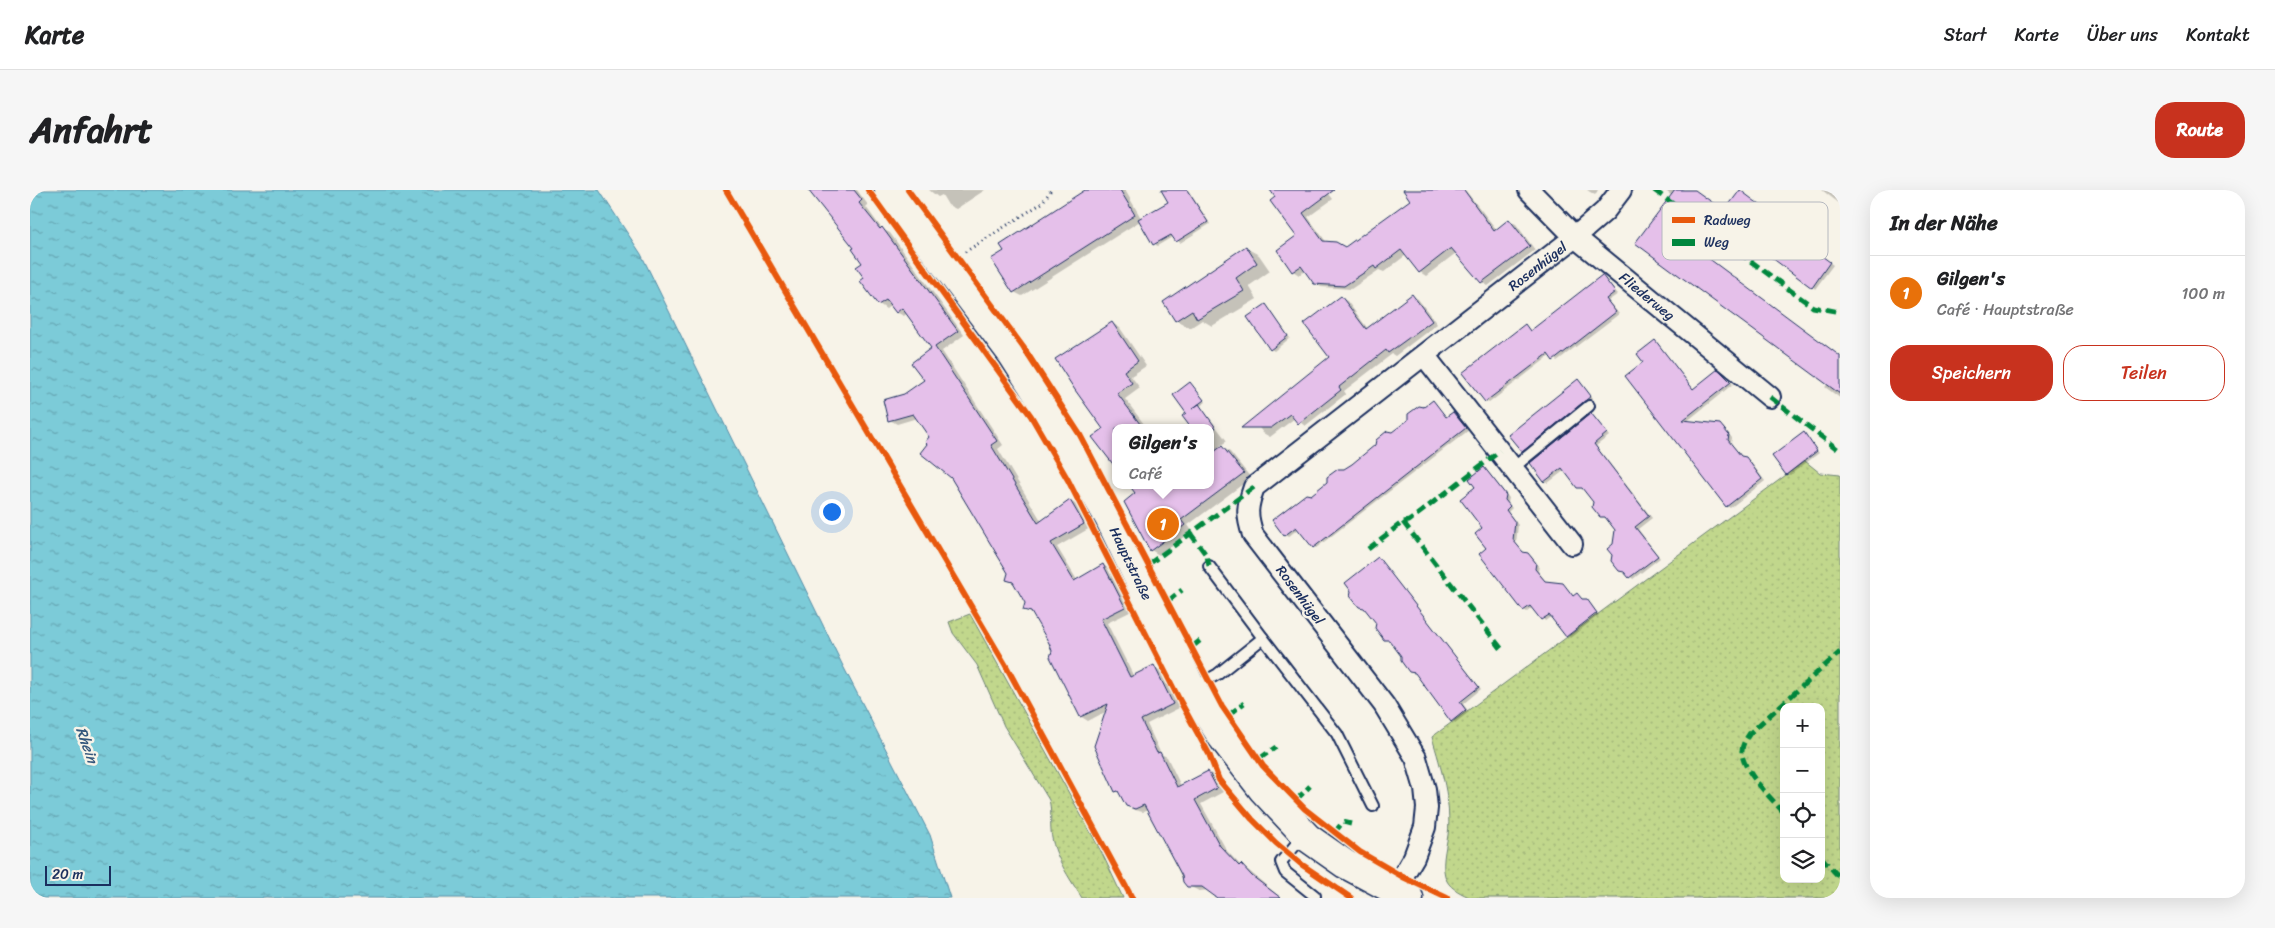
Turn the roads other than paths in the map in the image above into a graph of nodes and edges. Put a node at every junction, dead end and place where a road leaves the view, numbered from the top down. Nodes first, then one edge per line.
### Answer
1 (889, 190) edge
2 (1529, 190) edge
3 (1621, 190) edge
4 (1575, 237) junction
5 (1424, 355) junction
6 (1770, 397) dead end
7 (1589, 406) dead end
8 (1513, 468) junction
9 (1572, 544) dead end
10 (1209, 566) dead end
11 (1263, 638) junction
12 (1192, 689) junction
13 (1373, 806) dead end
14 (1304, 834) junction
15 (1315, 896) dead end
16 (1398, 896) edge

1 - 12 main road, Hauptstraße
2 - 4 street, Fliederweg
3 - 4 street, Rosenhügel
4 - 5 street, Rosenhügel
4 - 6 street, Fliederweg
5 - 8 street
5 - 16 street, Rosenhügel
7 - 8 lane
8 - 9 street
10 - 11 lane
11 - 12 lane
11 - 13 lane
12 - 14 main road, Hauptstraße
14 - 15 lane
14 - 16 main road, Hauptstraße

